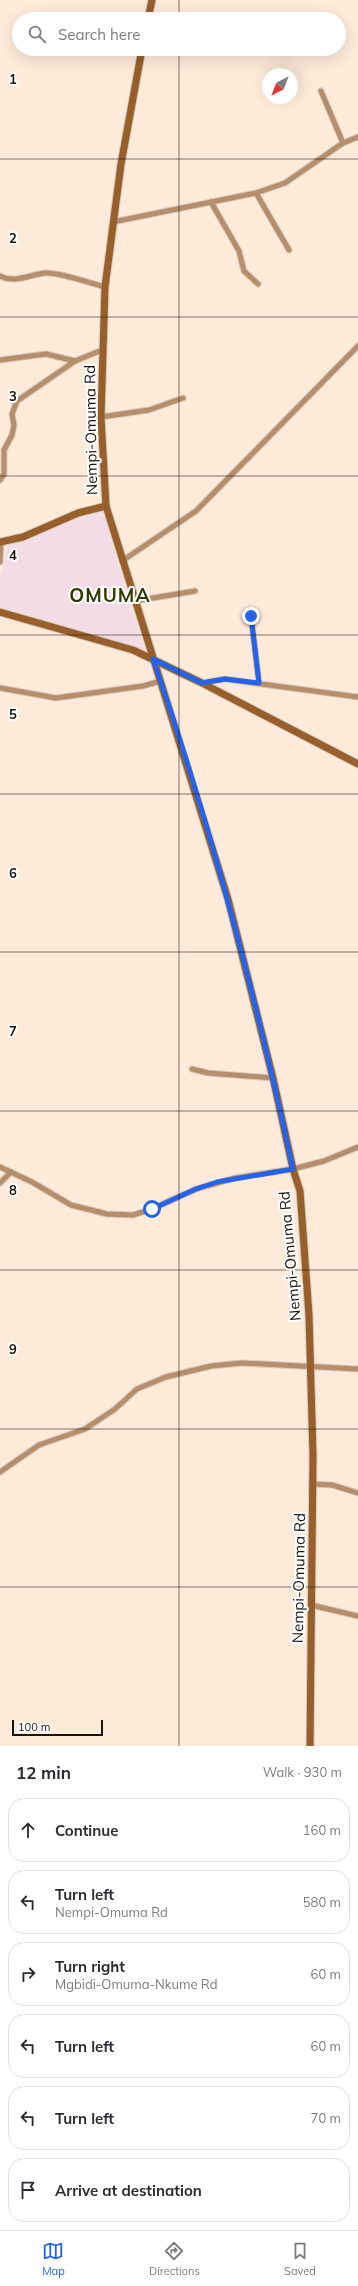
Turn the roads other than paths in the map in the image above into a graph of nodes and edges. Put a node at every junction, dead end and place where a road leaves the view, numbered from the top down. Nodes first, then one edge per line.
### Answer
1 (152, 0) edge
2 (149, 12) edge
3 (141, 56) edge
4 (321, 91) dead end
5 (358, 137) edge
6 (343, 143) junction
7 (256, 193) junction
8 (211, 202) junction
9 (113, 222) junction
10 (289, 250) dead end
11 (0, 276) edge
12 (258, 284) dead end
13 (105, 287) junction
14 (358, 346) edge
15 (102, 350) junction
16 (0, 360) edge
17 (75, 361) junction
18 (183, 398) dead end
19 (101, 417) junction
20 (0, 480) edge
21 (106, 506) junction
22 (1, 542) edge
23 (122, 561) junction
24 (0, 562) edge
25 (195, 591) dead end
26 (135, 601) junction
27 (0, 612) edge
28 (251, 616) dead end
29 (153, 659) junction
30 (161, 681) junction
31 (202, 683) junction
32 (259, 683) junction
33 (0, 688) edge
34 (358, 697) edge
35 (358, 764) edge
36 (192, 1069) dead end
37 (273, 1078) junction
38 (358, 1147) edge
39 (0, 1167) edge
40 (293, 1169) junction
41 (11, 1172) junction
42 (0, 1183) edge
43 (311, 1366) junction
44 (358, 1368) edge
45 (0, 1472) edge
46 (313, 1484) junction
47 (358, 1493) edge
48 (312, 1605) junction
49 (358, 1616) edge
50 (310, 1746) edge

1 - 2 street
3 - 9 street, Nempi-Omuma Rd
4 - 6 street
5 - 6 street
6 - 7 street
7 - 8 street
7 - 10 street
8 - 9 street
8 - 12 street
9 - 13 street, Nempi-Omuma Rd
11 - 13 street
13 - 15 street, Nempi-Omuma Rd
14 - 23 street
15 - 17 street
15 - 19 street, Nempi-Omuma Rd
16 - 17 street
17 - 20 street
18 - 19 street
19 - 21 street, Nempi-Omuma Rd
21 - 22 street
21 - 23 street, Nempi-Omuma Rd
22 - 24 street
23 - 26 street, Nempi-Omuma Rd
25 - 26 street
26 - 29 street, Nempi-Omuma Rd
27 - 29 street
28 - 32 street
29 - 30 street, Nempi-Omuma Rd
29 - 31 street
30 - 33 street
30 - 37 street, Nempi-Omuma Rd
31 - 32 street
31 - 35 street
32 - 34 street
36 - 37 street
37 - 40 street, Nempi-Omuma Rd
38 - 40 street
39 - 41 street
40 - 41 street
40 - 43 street, Nempi-Omuma Rd
41 - 42 street
43 - 44 street
43 - 45 street
43 - 46 street, Nempi-Omuma Rd
46 - 47 street
46 - 48 street, Nempi-Omuma Rd
48 - 49 street
48 - 50 street, Nempi-Omuma Rd

